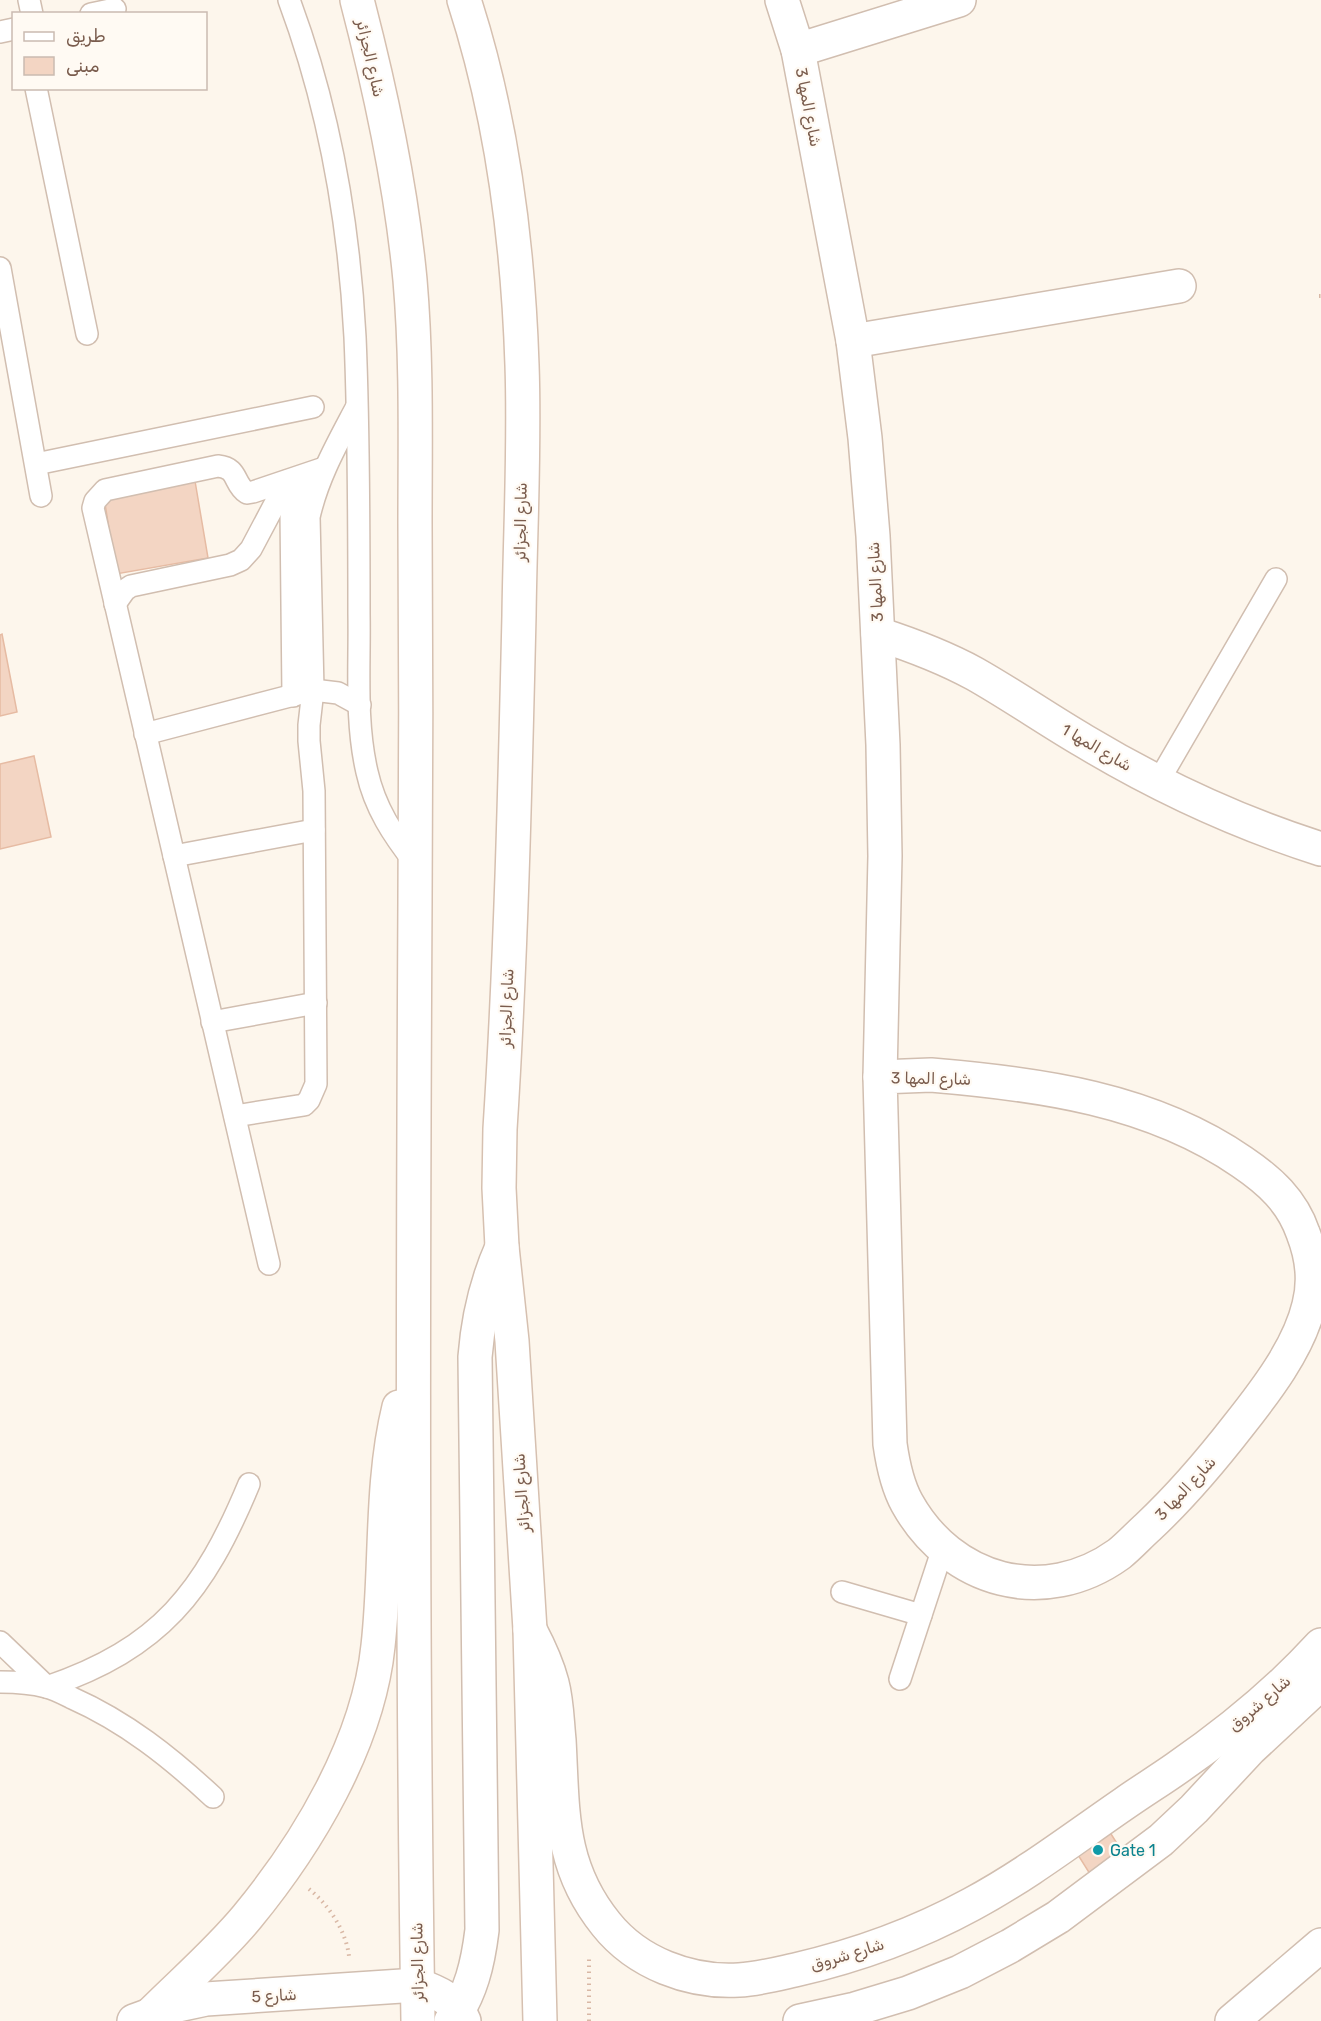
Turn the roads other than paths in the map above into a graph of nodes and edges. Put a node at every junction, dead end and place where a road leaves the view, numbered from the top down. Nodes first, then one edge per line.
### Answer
1 (289, 0) edge
2 (357, 0) edge
3 (464, 0) edge
4 (782, 0) edge
5 (959, 0) edge
6 (115, 9) dead end
7 (101, 12) edge
8 (798, 50) junction
9 (36, 90) edge
10 (0, 268) edge
11 (1179, 286) dead end
12 (87, 334) dead end
13 (853, 341) junction
14 (313, 407) dead end
15 (357, 408) junction
16 (36, 464) junction
17 (324, 468) junction
18 (294, 478) junction
19 (41, 496) dead end
20 (1276, 579) dead end
21 (115, 604) junction
22 (878, 634) junction
23 (303, 693) junction
24 (360, 705) junction
25 (145, 734) junction
26 (1158, 782) junction
27 (314, 830) junction
28 (1321, 849) edge
29 (174, 856) junction
30 (415, 864) junction
31 (316, 1003) junction
32 (212, 1022) junction
33 (880, 1077) junction
34 (235, 1116) junction
35 (502, 1247) junction
36 (269, 1264) dead end
37 (413, 1359) junction
38 (249, 1484) dead end
39 (943, 1548) junction
40 (842, 1592) dead end
41 (921, 1615) junction
42 (530, 1630) junction
43 (0, 1642) edge
44 (1321, 1645) edge
45 (900, 1679) dead end
46 (0, 1682) edge
47 (1321, 1683) edge
48 (47, 1687) junction
49 (213, 1797) dead end
50 (1126, 1802) junction
51 (1161, 1840) junction
52 (1321, 1945) edge
53 (417, 1986) junction
54 (143, 2017) edge
55 (458, 2017) edge
56 (418, 2021) edge
57 (540, 2021) edge
58 (800, 2021) edge
59 (1232, 2021) edge

1 - 15 lane
2 - 30 street, شارع الجزائر
3 - 35 street, شارع الجزائر
4 - 8 street, شارع المها 3
5 - 8 street, شارع المها 3
6 - 7 lane
8 - 13 street, شارع المها 3
9 - 12 lane
10 - 16 lane
11 - 13 street
13 - 22 street, شارع المها 3
14 - 16 lane
15 - 17 lane
15 - 24 lane
16 - 19 lane
17 - 18 lane
17 - 23 lane
18 - 21 lane
18 - 21 lane
18 - 23 lane
20 - 26 lane
21 - 25 lane
22 - 26 street, شارع المها 1
22 - 33 street, شارع المها 3
23 - 24 lane
23 - 25 lane
23 - 27 lane
24 - 30 lane
25 - 29 lane
26 - 28 street, شارع المها 1
27 - 29 lane
27 - 31 lane
29 - 32 lane
30 - 37 street, شارع الجزائر
31 - 32 lane
31 - 34 lane
32 - 34 lane
33 - 39 street, شارع المها 3
33 - 39 street, شارع المها 3
34 - 36 lane
35 - 42 street, شارع الجزائر
35 - 55 street
37 - 53 street, شارع الجزائر
37 - 54 street
38 - 48 lane
39 - 41 lane
40 - 41 lane
41 - 45 lane
42 - 50 street, شارع شروق
42 - 57 street, شارع الجزائر
43 - 48 lane
44 - 50 street, شارع شروق
46 - 48 lane
47 - 51 street, شارع شروق
48 - 49 lane
50 - 51 street
51 - 58 street, شارع شروق
52 - 59 street
53 - 54 street, شارع 5
53 - 55 street
53 - 56 street, شارع الجزائر

